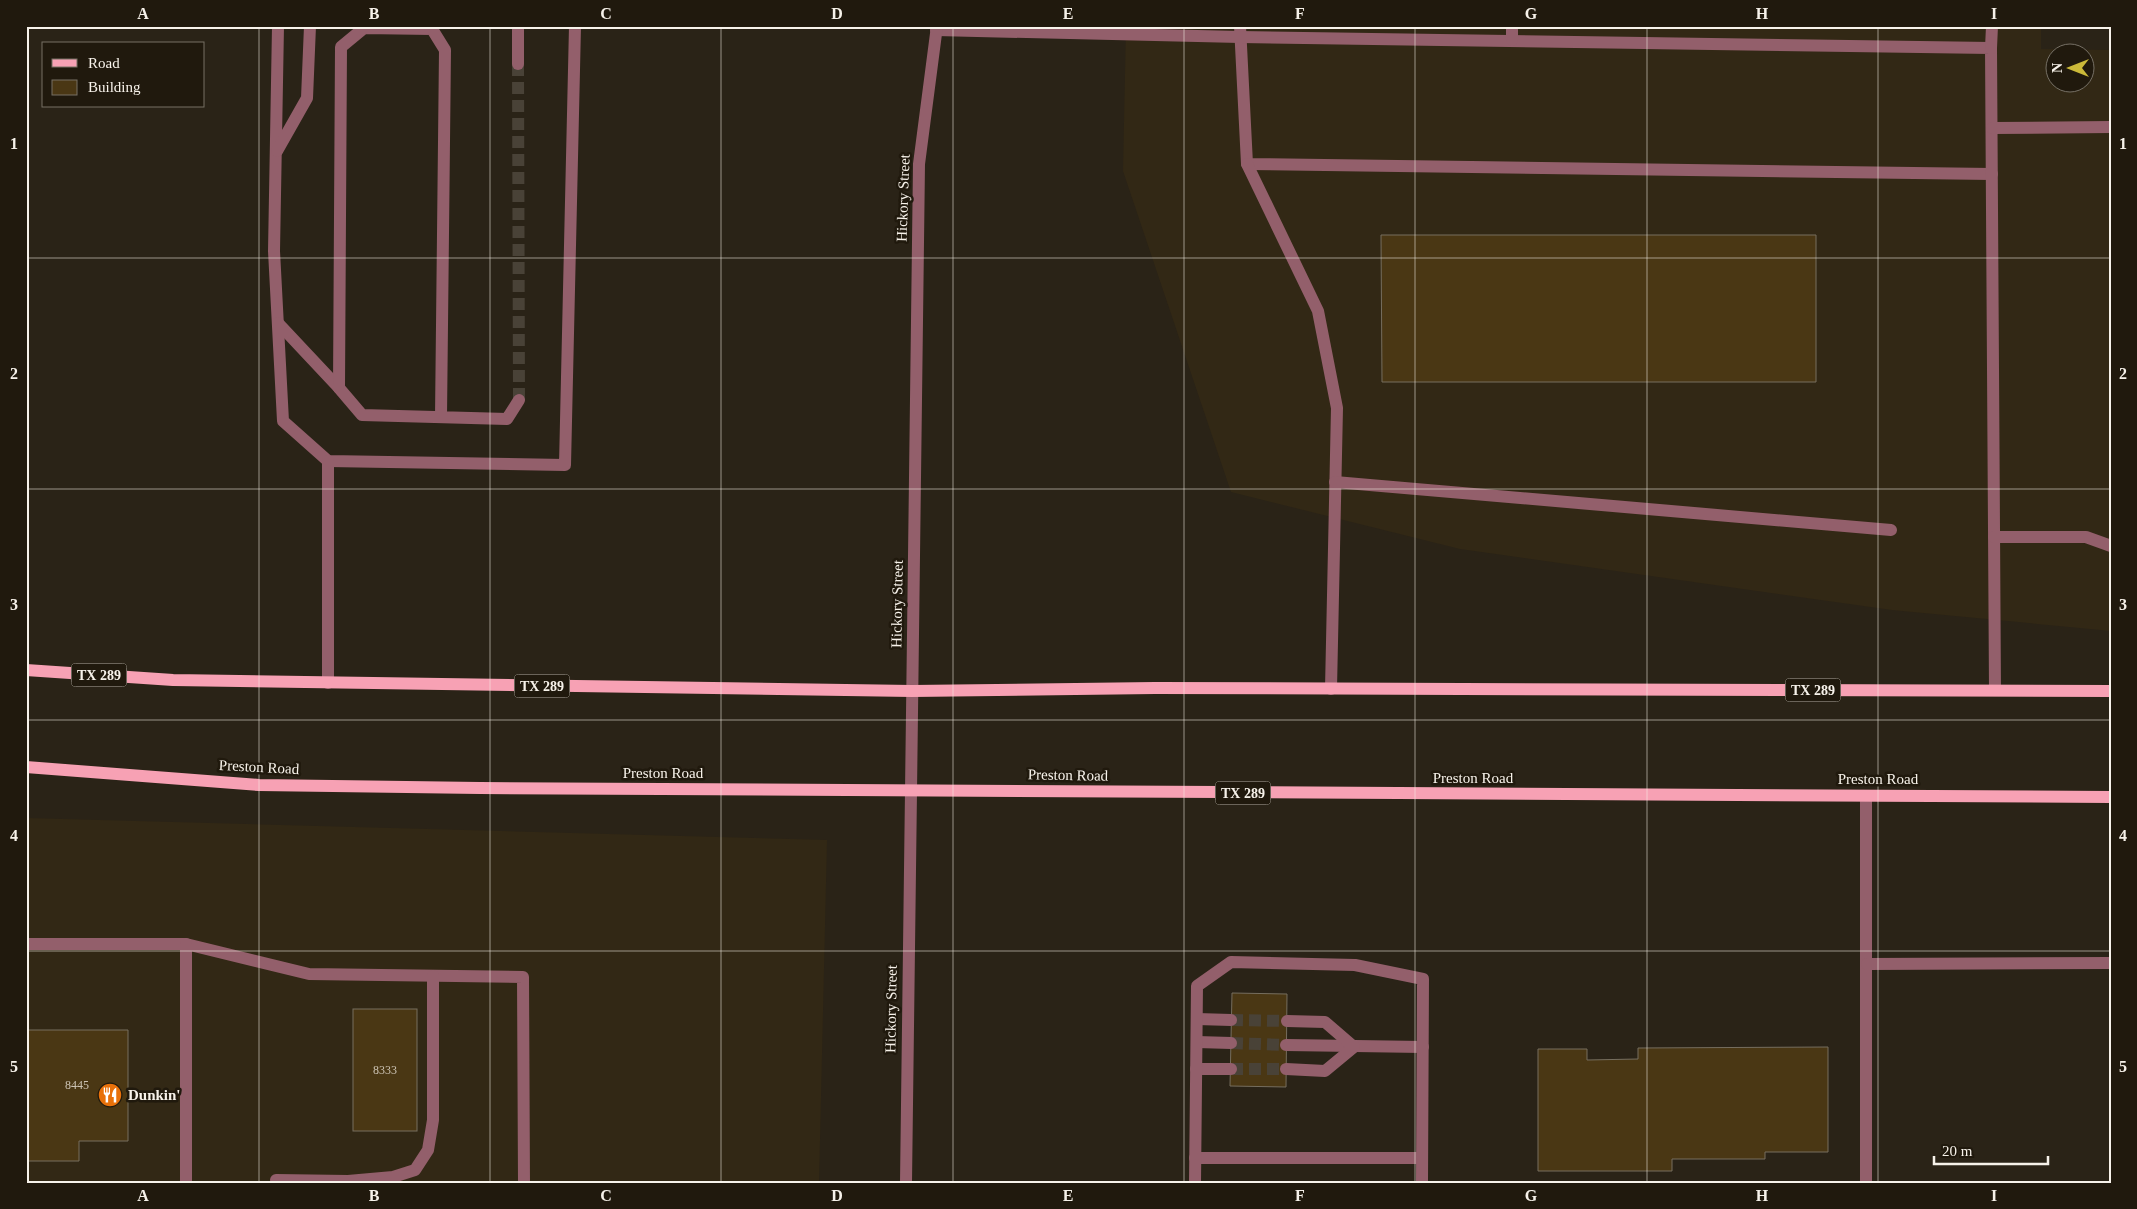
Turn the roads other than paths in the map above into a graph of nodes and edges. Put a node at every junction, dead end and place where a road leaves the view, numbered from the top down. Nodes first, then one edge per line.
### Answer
1 (278, 26) edge
2 (310, 26) edge
3 (518, 26) edge
4 (575, 26) edge
5 (1512, 26) edge
6 (1992, 26) edge
7 (936, 28) edge
8 (1240, 32) edge
9 (1512, 40) junction
10 (1991, 48) junction
11 (518, 64) tunnel mouth
12 (2111, 127) edge
13 (1992, 128) junction
14 (276, 153) junction
15 (1247, 164) junction
16 (1992, 174) junction
17 (278, 323) junction
18 (339, 388) junction
19 (519, 400) tunnel mouth
20 (441, 417) junction
21 (328, 461) junction
22 (1335, 482) junction
23 (1890, 530) dead end
24 (1994, 537) junction
25 (2111, 546) edge
26 (26, 670) edge
27 (328, 683) junction
28 (1332, 689) junction
29 (1995, 690) junction
30 (912, 691) junction
31 (2111, 691) edge
32 (26, 767) edge
33 (910, 790) junction
34 (1866, 796) junction
35 (2111, 797) edge
36 (26, 944) edge
37 (186, 944) junction
38 (2111, 963) edge
39 (1867, 964) junction
40 (433, 976) junction
41 (1197, 1019) junction
42 (1231, 1020) tunnel mouth
43 (1287, 1021) tunnel mouth
44 (1197, 1042) junction
45 (1231, 1043) tunnel mouth
46 (1286, 1045) tunnel mouth
47 (1354, 1047) junction
48 (1423, 1047) junction
49 (1196, 1069) junction
50 (1231, 1070) tunnel mouth
51 (1286, 1070) tunnel mouth
52 (1195, 1158) junction
53 (1422, 1158) junction
54 (276, 1180) dead end
55 (186, 1183) edge
56 (524, 1183) edge
57 (906, 1183) edge
58 (1195, 1183) edge
59 (1422, 1183) edge
60 (1866, 1183) edge

1 - 14 street
2 - 14 street
3 - 11 street
4 - 21 street
5 - 9 street
6 - 10 street
7 - 8 street
7 - 30 street, Hickory Street
8 - 9 street
8 - 15 street
9 - 10 street
10 - 13 street
12 - 13 street
13 - 16 street
14 - 17 street
15 - 16 street
15 - 22 street
16 - 24 street
17 - 18 street
17 - 21 street
18 - 20 street
18 - 20 street
19 - 20 street
21 - 27 street
22 - 23 street
22 - 28 street
24 - 25 street
24 - 29 street
26 - 27 main road, TX 289
27 - 30 main road, TX 289
28 - 29 main road, TX 289
28 - 30 main road, TX 289
29 - 31 main road, TX 289
30 - 33 street, Hickory Street
32 - 33 main road, Preston Road / TX 289
33 - 34 main road, Preston Road / TX 289
33 - 57 street, Hickory Street
34 - 35 main road, Preston Road / TX 289
34 - 39 street
36 - 37 street
37 - 40 street
37 - 55 street
38 - 39 street
39 - 60 street
40 - 54 street
40 - 56 street
41 - 42 street
41 - 44 street
41 - 48 street
43 - 47 street
44 - 45 street
44 - 49 street
46 - 47 street
47 - 48 street
47 - 51 street
48 - 53 street
49 - 50 street
49 - 52 street
52 - 53 street
52 - 58 street
53 - 59 street

